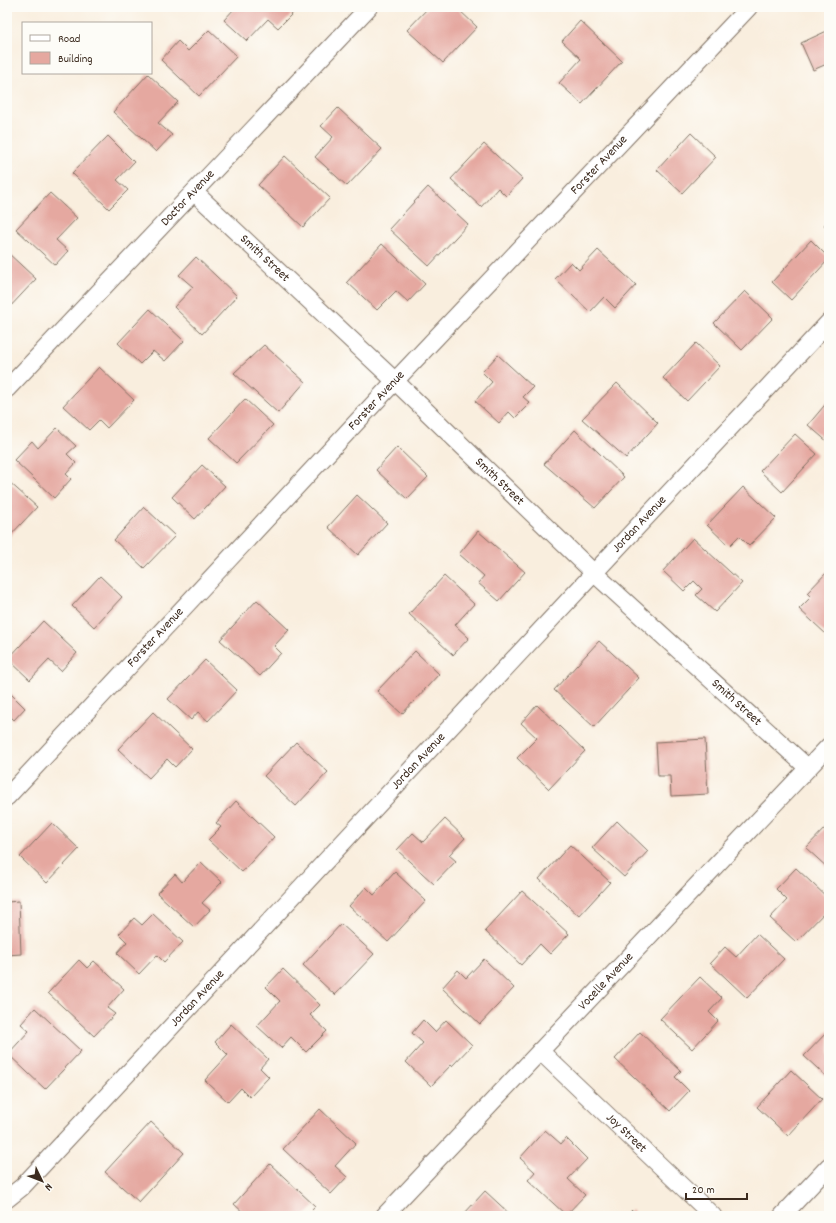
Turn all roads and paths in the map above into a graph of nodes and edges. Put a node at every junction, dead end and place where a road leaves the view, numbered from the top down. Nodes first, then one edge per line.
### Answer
1 (369, 7) edge
2 (749, 7) edge
3 (194, 192) junction
4 (829, 322) edge
5 (395, 381) junction
6 (7, 389) edge
7 (594, 572) junction
8 (829, 746) edge
9 (808, 768) junction
10 (7, 797) edge
11 (540, 1050) junction
12 (829, 1166) edge
13 (7, 1198) edge
14 (384, 1216) edge
15 (713, 1216) edge
16 (782, 1216) edge

1 - 3 street, Doctor Avenue
2 - 5 street, Forster Avenue
3 - 5 street, Smith Street
3 - 6 street, Doctor Avenue
4 - 7 street, Jordan Avenue
5 - 7 street, Smith Street
5 - 10 street, Forster Avenue
7 - 9 street, Smith Street
7 - 13 street, Jordan Avenue
8 - 9 street, Vocelle Avenue
9 - 11 street, Vocelle Avenue
11 - 14 street, Vocelle Avenue
11 - 15 street, Joy Street
12 - 16 street

